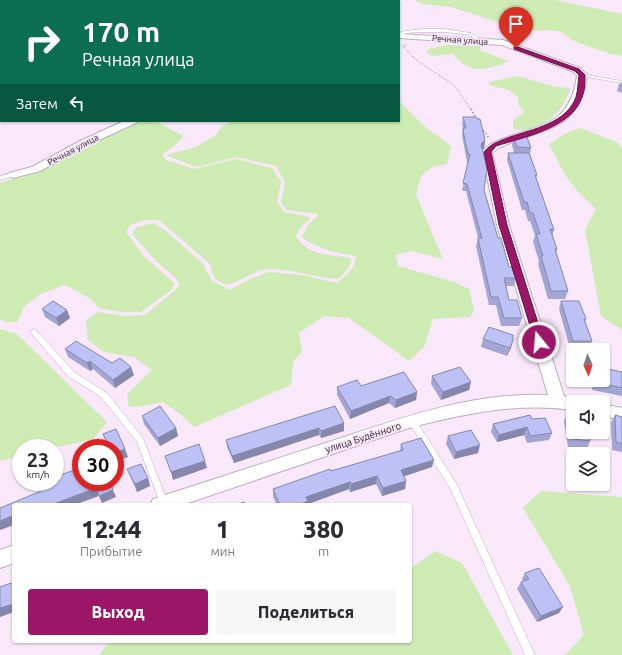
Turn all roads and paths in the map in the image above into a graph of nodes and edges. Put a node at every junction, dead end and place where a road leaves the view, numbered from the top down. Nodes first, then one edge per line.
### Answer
1 (400, 34) edge
2 (400, 35) edge
3 (424, 38) junction
4 (481, 41) junction
5 (582, 75) junction
6 (622, 82) edge
7 (130, 122) edge
8 (494, 145) junction
9 (13, 175) joint
10 (0, 178) edge
11 (34, 332) dead end
12 (565, 402) edge
13 (610, 411) edge
14 (622, 414) edge
15 (412, 421) junction
16 (161, 503) edge
17 (164, 503) edge
18 (12, 555) edge
19 (0, 559) edge
20 (530, 655) edge

1 - 4 lane
2 - 3 street, Речная улица
3 - 4 street, Речная улица
3 - 8 path, Речная улица
4 - 5 street, Речная улица
5 - 6 lane
5 - 8 street
7 - 9 street, Речная улица
8 - 12 street
9 - 10 lane
11 - 16 lane
12 - 15 street, улица Будённого
13 - 14 street
15 - 17 street, улица Будённого
15 - 20 lane
18 - 19 street

